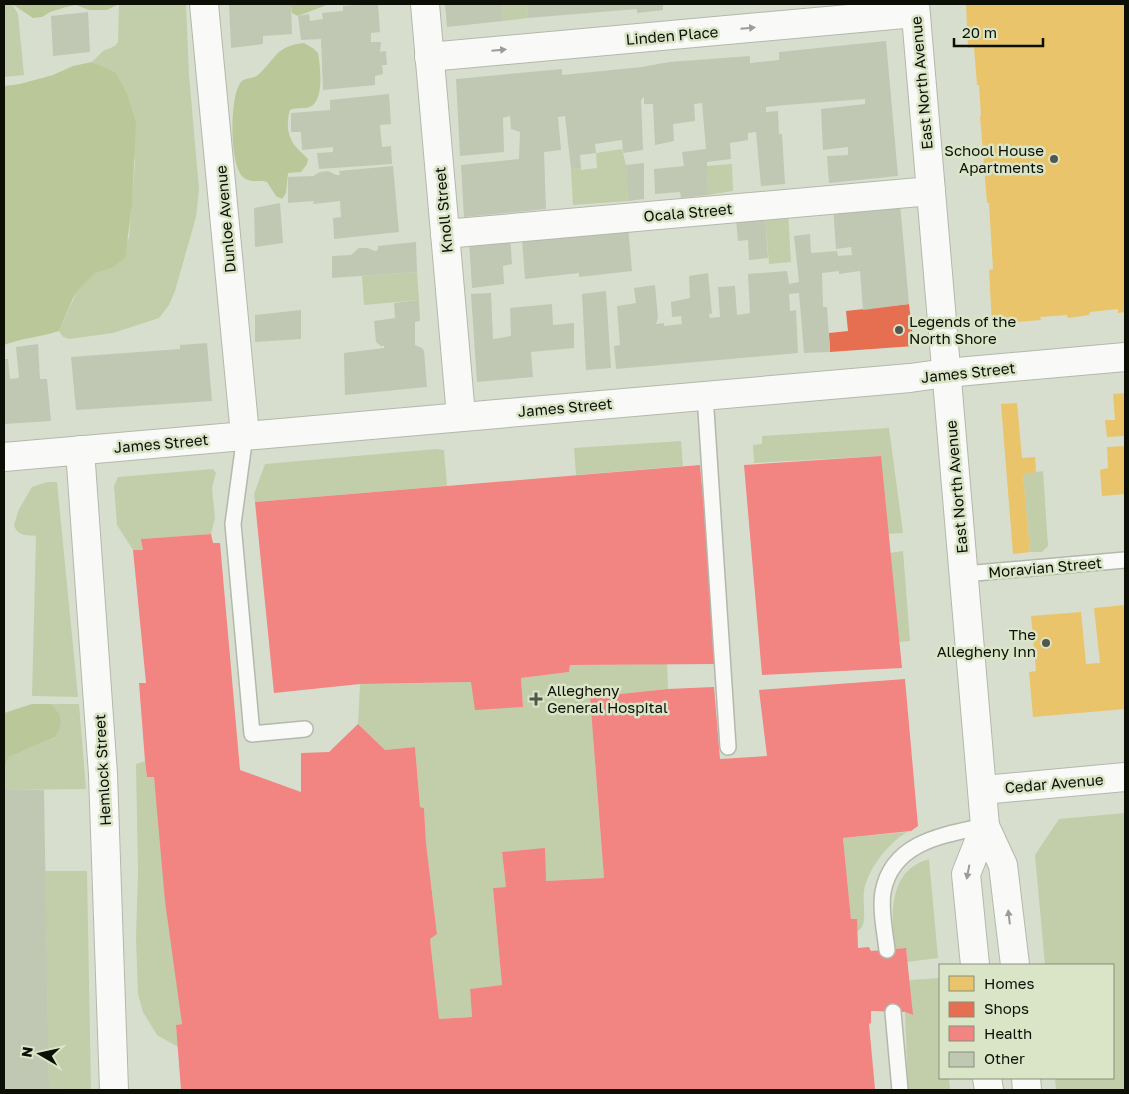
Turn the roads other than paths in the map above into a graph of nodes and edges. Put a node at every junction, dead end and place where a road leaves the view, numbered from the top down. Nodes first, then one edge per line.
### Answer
1 (204, 4) edge
2 (425, 4) edge
3 (915, 9) edge
4 (430, 56) junction
5 (930, 191) junction
6 (445, 234) junction
7 (1125, 357) edge
8 (946, 373) junction
9 (705, 394) junction
10 (461, 416) junction
11 (245, 435) junction
12 (80, 450) junction
13 (4, 456) edge
14 (1125, 560) edge
15 (964, 574) junction
16 (305, 729) dead end
17 (728, 747) dead end
18 (1125, 777) edge
19 (983, 790) junction
20 (985, 826) junction
21 (886, 950) dead end
22 (976, 964) edge
23 (1015, 964) edge
24 (893, 1012) dead end
25 (114, 1090) edge
26 (900, 1090) edge

1 - 11 street, Dunloe Avenue
2 - 4 street, Knoll Street
4 -> 3 street, Linden Place
3 - 5 street, East North Avenue
4 - 6 street, Knoll Street
5 - 6 street, Ocala Street
5 - 8 street, East North Avenue
6 - 10 street, Knoll Street
7 - 8 street, James Street
8 - 9 street, James Street
8 - 15 street, East North Avenue
9 - 10 street, James Street
9 - 17 lane
10 - 11 street, James Street
11 - 12 street, James Street
11 - 16 lane
12 - 13 street, James Street
12 - 25 street, Hemlock Street
14 - 15 lane, Moravian Street
15 - 19 street, East North Avenue
18 - 19 street, Cedar Avenue
19 - 20 street, East North Avenue
20 - 21 lane
20 -> 22 street
23 -> 20 street, East North Avenue
24 - 26 lane

